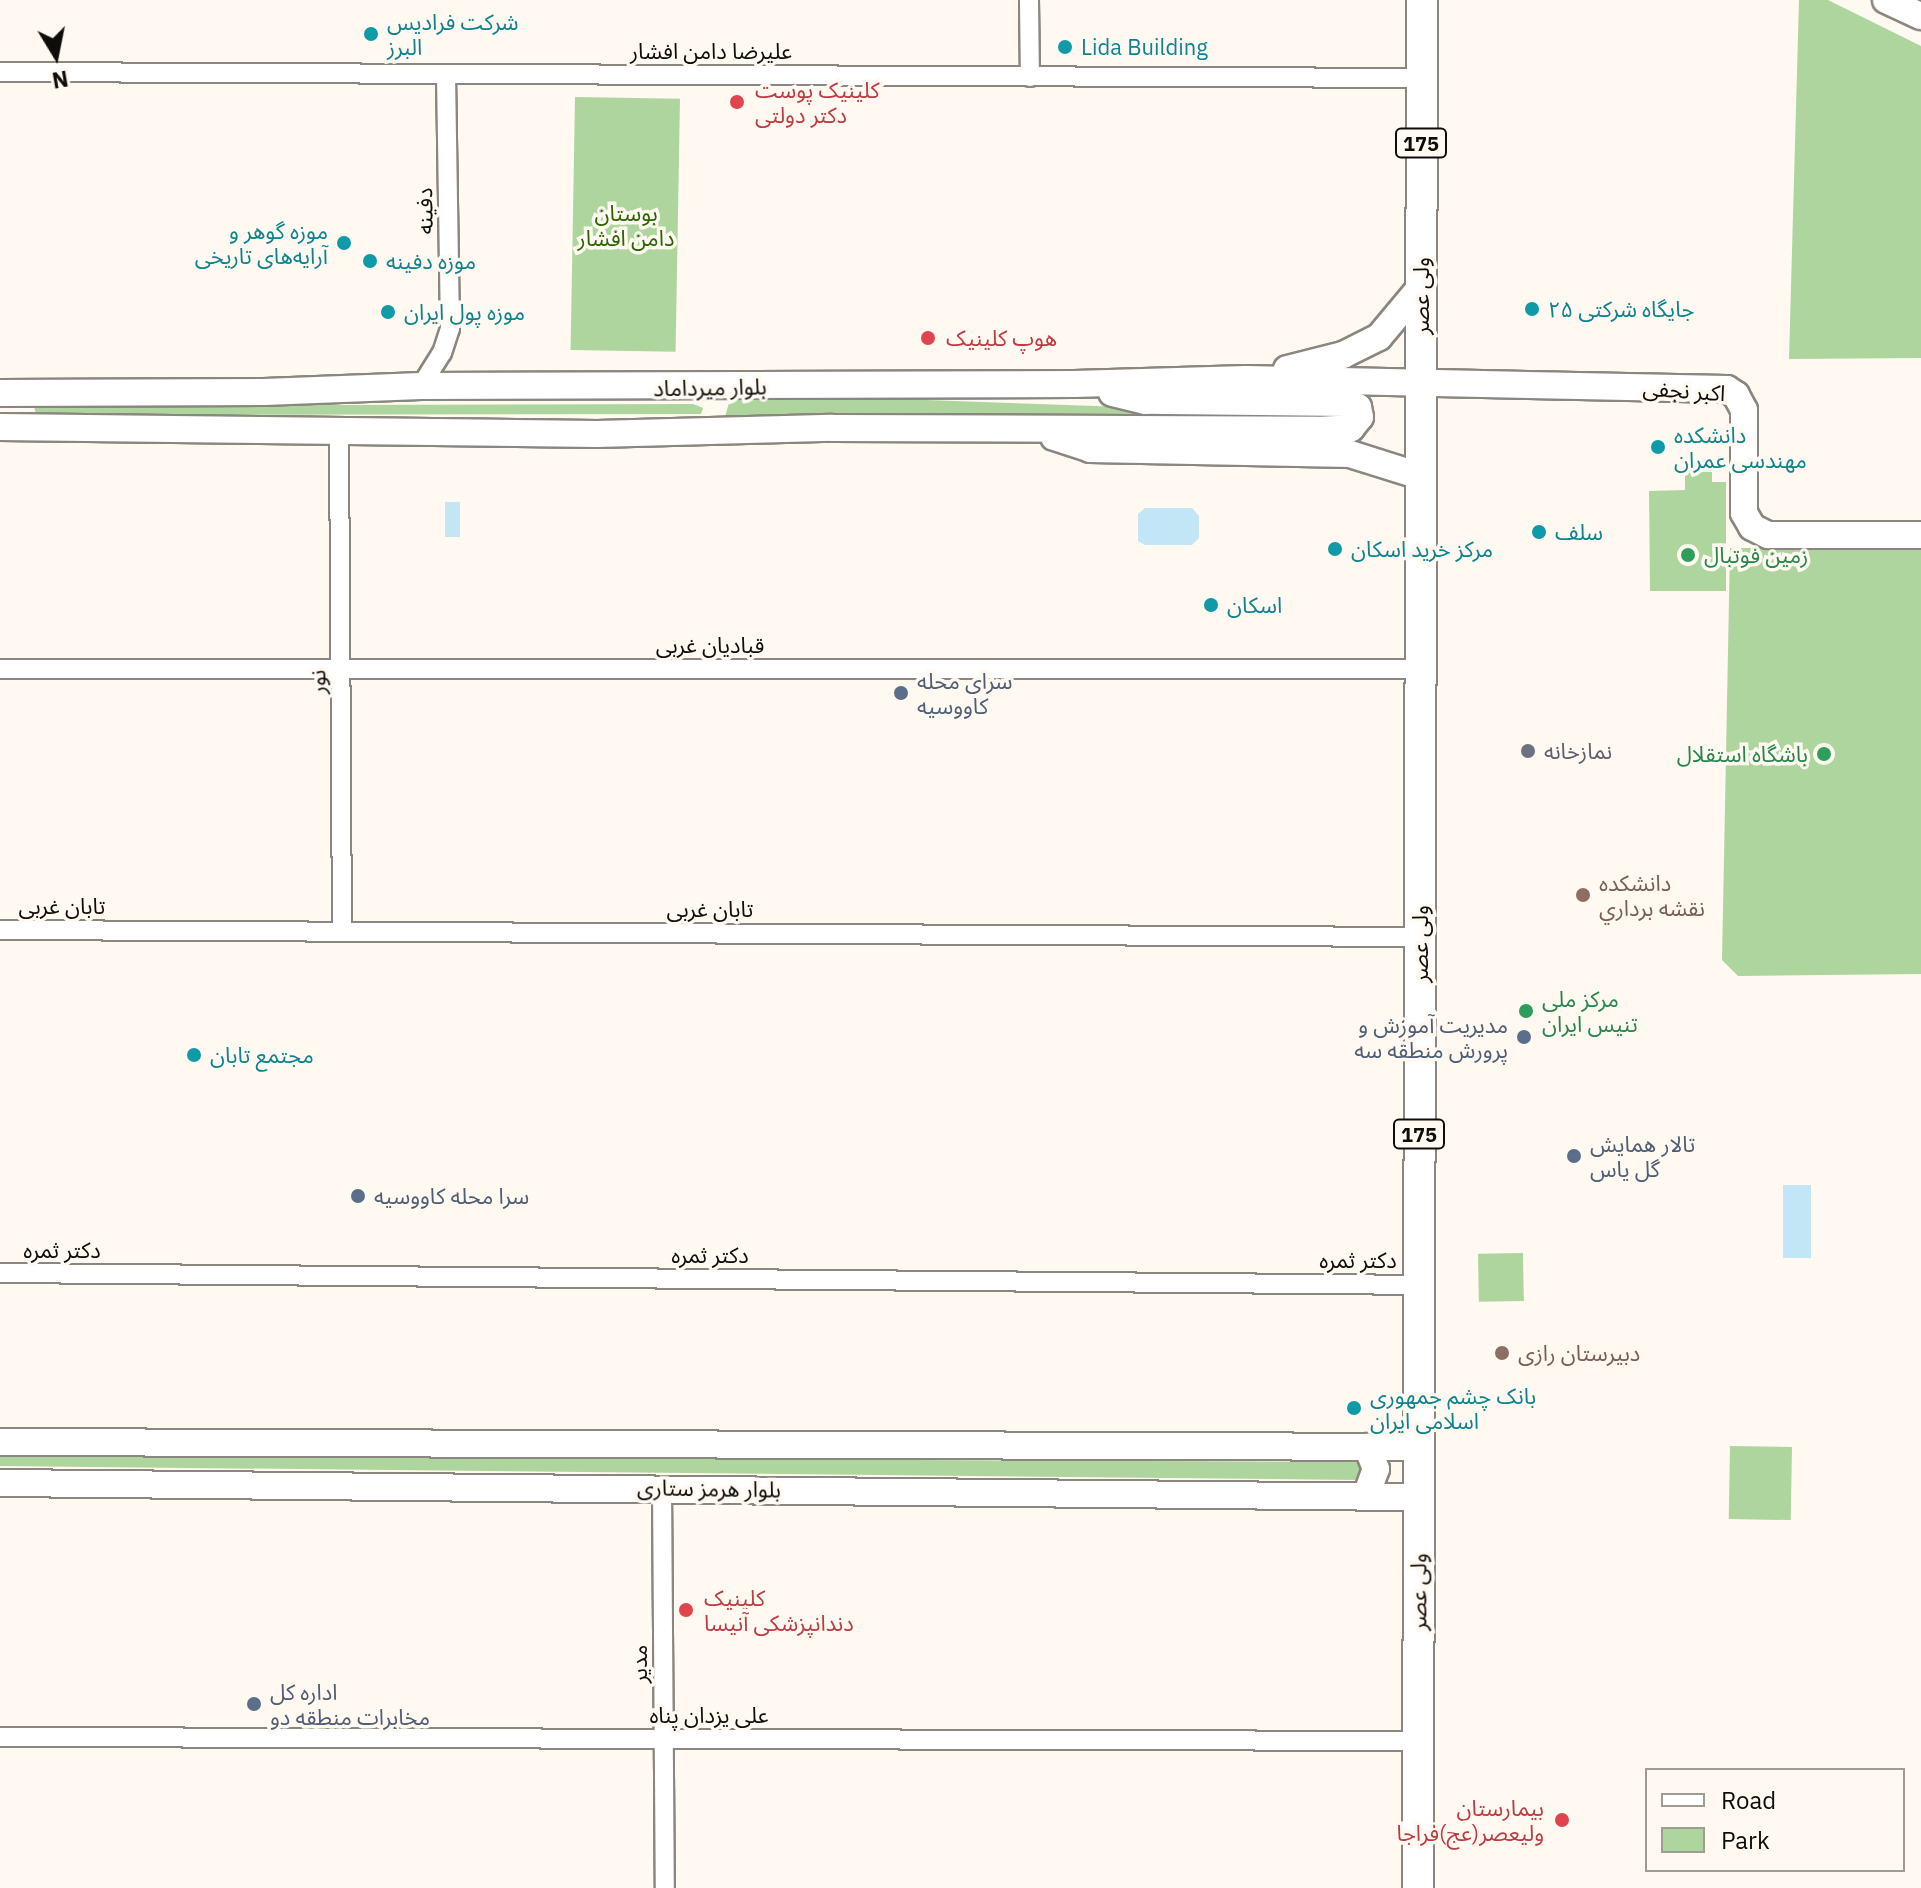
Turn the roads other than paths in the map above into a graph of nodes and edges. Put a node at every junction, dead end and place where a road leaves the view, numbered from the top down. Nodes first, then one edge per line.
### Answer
1 (1029, 0) edge
2 (1422, 0) edge
3 (1886, 0) edge
4 (1921, 16) edge
5 (0, 72) edge
6 (446, 74) junction
7 (1030, 77) junction
8 (1421, 78) junction
9 (1421, 287) junction
10 (1420, 375) junction
11 (0, 378) edge
12 (1246, 379) junction
13 (1074, 384) junction
14 (421, 386) junction
15 (640, 387) junction
16 (64, 392) junction
17 (0, 393) edge
18 (0, 427) edge
19 (140, 429) junction
20 (1032, 429) junction
21 (339, 432) junction
22 (676, 432) junction
23 (0, 445) edge
24 (1420, 476) junction
25 (1921, 535) edge
26 (0, 669) edge
27 (341, 669) junction
28 (1420, 669) junction
29 (0, 930) edge
30 (342, 932) junction
31 (1420, 937) junction
32 (0, 1273) edge
33 (1419, 1285) junction
34 (0, 1442) edge
35 (1367, 1447) junction
36 (1419, 1447) junction
37 (0, 1483) edge
38 (662, 1487) junction
39 (1366, 1496) junction
40 (1418, 1497) junction
41 (0, 1737) edge
42 (664, 1739) junction
43 (1418, 1741) junction
44 (665, 1888) edge
45 (1418, 1888) edge

1 - 7 street
2 - 8 main road, ولی عصر / 175
3 - 4 main road
5 - 6 street, علیرضا دامن افشار
6 - 7 street, علیرضا دامن افشار
6 - 14 street, دفینه
7 - 8 street, علیرضا دامن افشار
8 - 9 main road, ولی عصر / 175
9 - 10 main road, ولی عصر / 175
9 - 12 main road
10 - 12 main road, بلوار میرداماد
10 - 24 main road, ولی عصر / 175
10 - 25 main road, اکبر نجفی
11 - 16 main road
12 - 13 main road, بلوار میرداماد
13 - 15 main road, بلوار میرداماد
13 - 20 main road, بلوار میرداماد
14 - 15 main road, بلوار میرداماد
14 - 16 main road, بلوار میرداماد
15 - 22 main road
16 - 17 main road, بلوار میرداماد
18 - 19 main road, بلوار میرداماد
19 - 21 main road, بلوار میرداماد
19 - 23 main road
20 - 22 main road, بلوار میرداماد
20 - 24 main road
21 - 22 main road, بلوار میرداماد
21 - 27 street, نور
24 - 28 main road, ولی عصر / 175
26 - 27 street, قبادیان غربی
27 - 28 street, قبادیان غربی
27 - 30 street, نور
28 - 31 main road, ولی عصر / 175
29 - 30 street, تابان غربی
30 - 31 street, تابان غربی
31 - 33 main road, ولی عصر / 175
32 - 33 street, دکتر ثمره
33 - 36 main road, ولی عصر / 175
34 - 35 main road, بلوار هرمز ستاری
35 - 36 main road, بلوار هرمز ستاری
35 - 39 main road
36 - 40 main road, ولی عصر / 175
37 - 38 main road, بلوار هرمز ستاری
38 - 39 main road, بلوار هرمز ستاری
38 - 42 street, مدیر
39 - 40 main road, بلوار هرمز ستاری
40 - 43 main road, ولی عصر / 175
41 - 42 street, علی یزدان پناه
42 - 43 street, علی یزدان پناه
42 - 44 street, مدیر
43 - 45 main road, ولی عصر / 175

